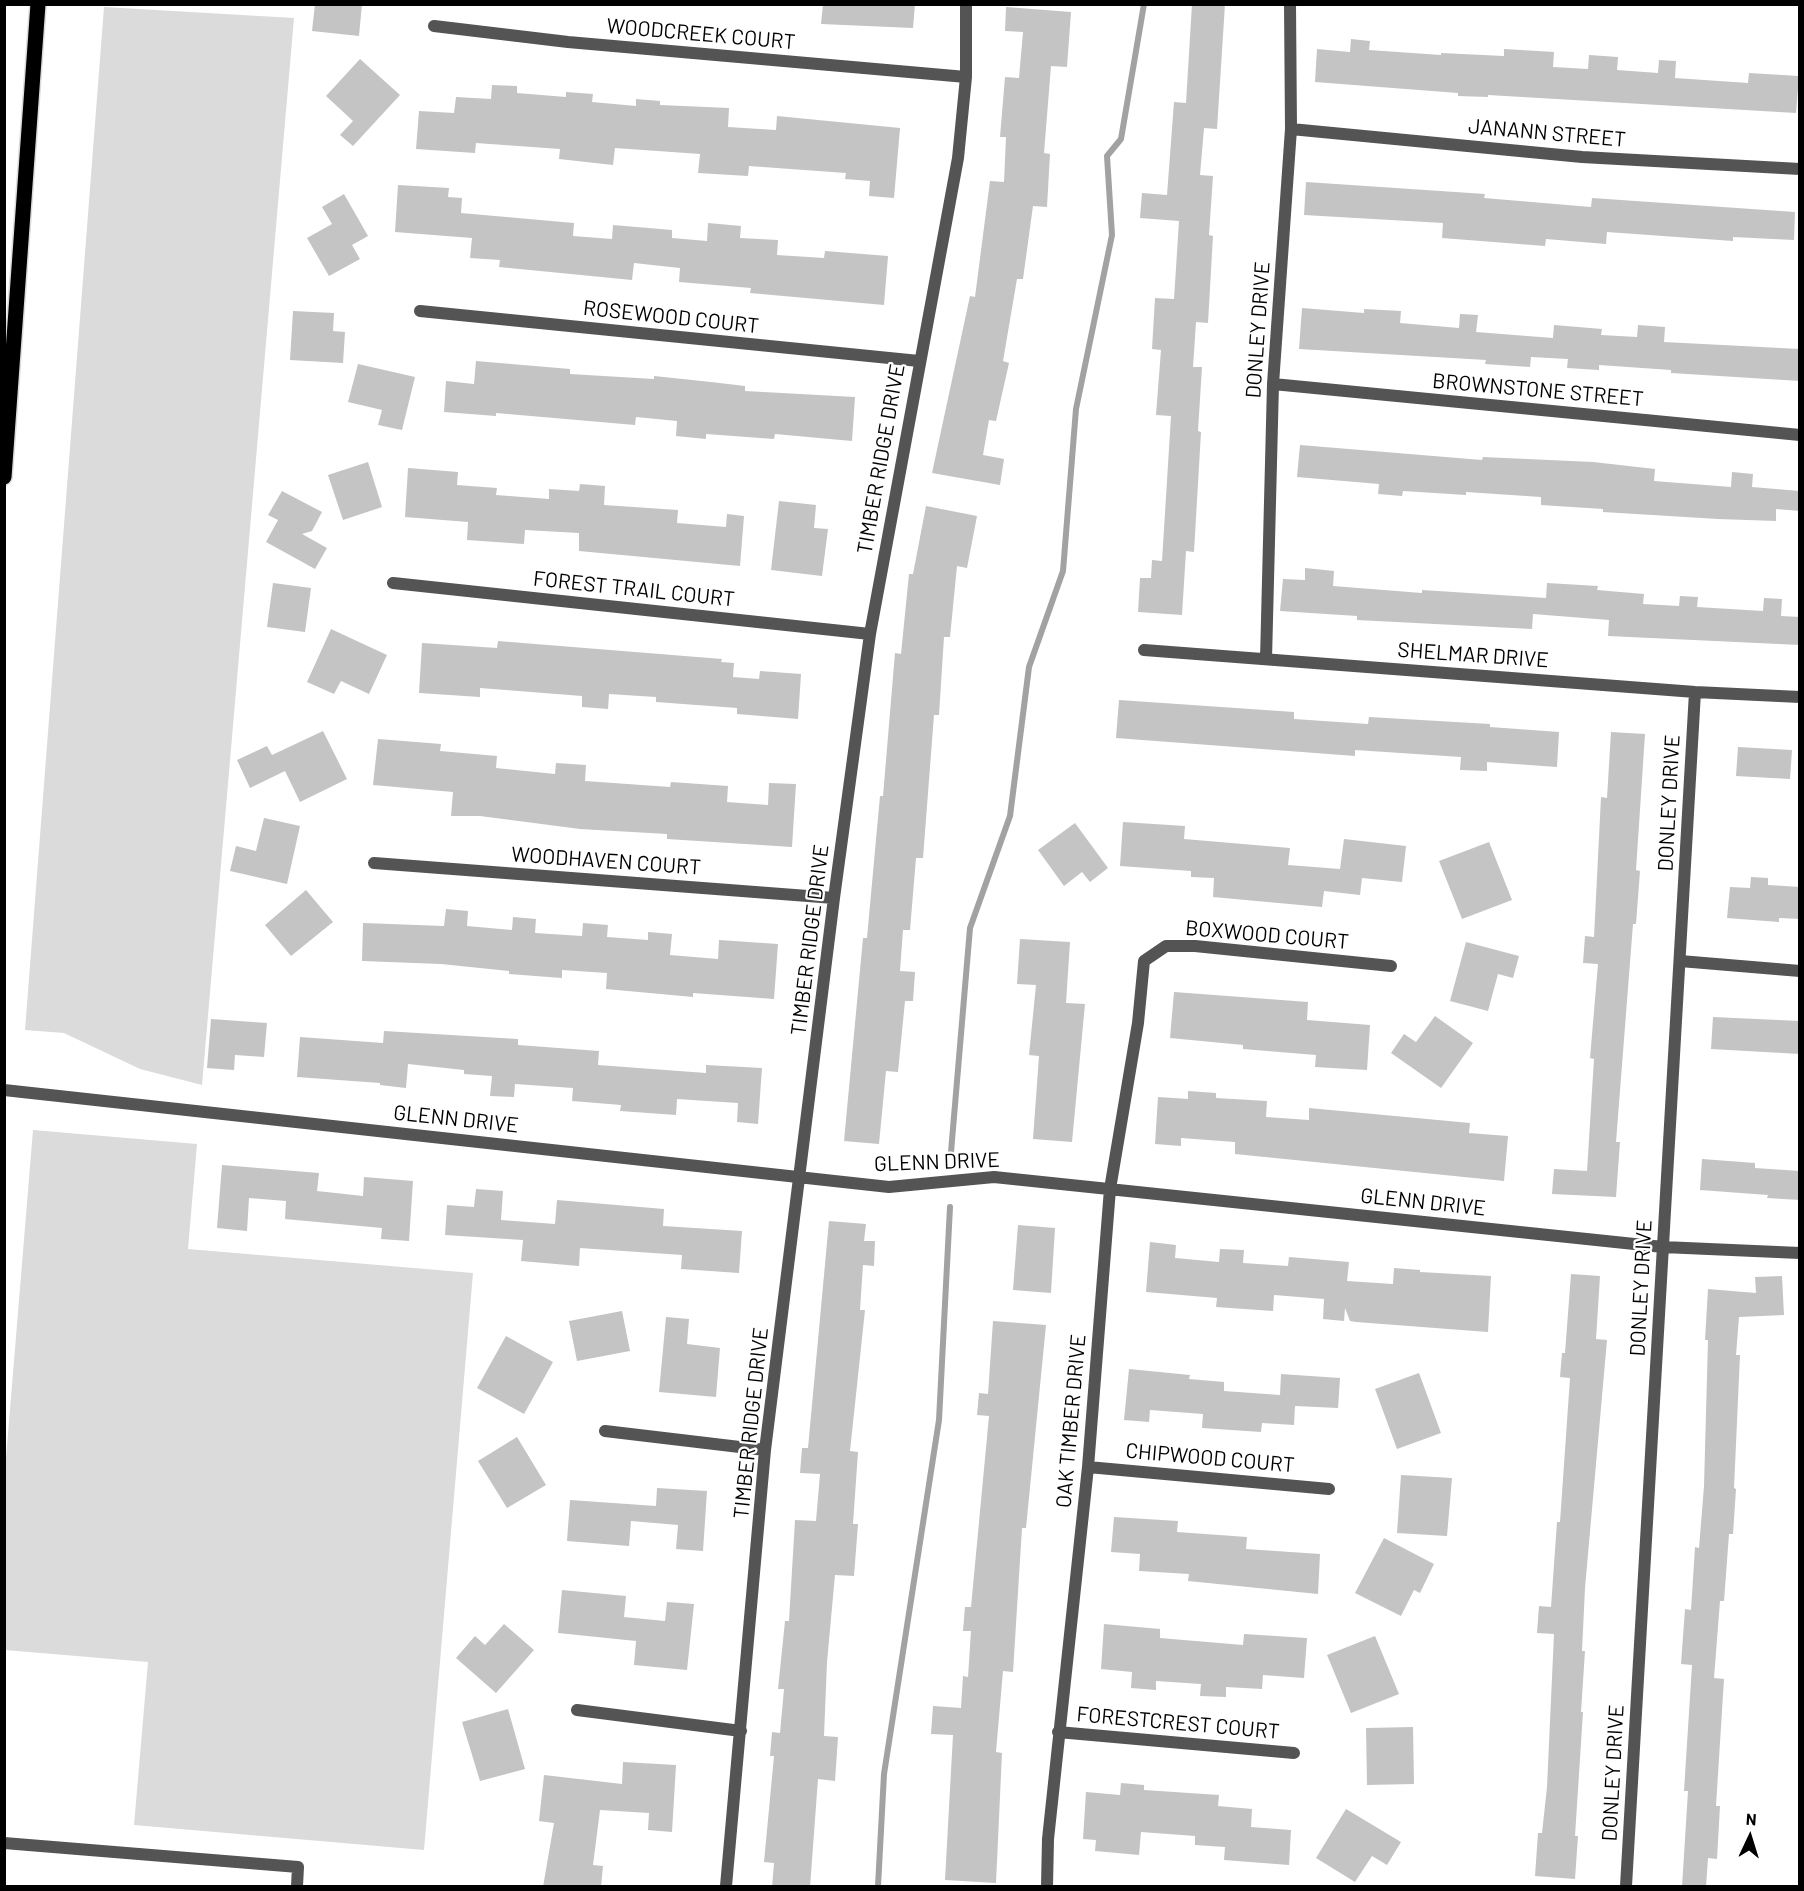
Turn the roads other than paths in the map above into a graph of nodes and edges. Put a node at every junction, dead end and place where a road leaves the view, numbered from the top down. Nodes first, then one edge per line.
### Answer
1 (38, 4) edge
2 (966, 4) edge
3 (1290, 4) edge
4 (434, 26) dead end
5 (966, 77) junction
6 (1291, 129) junction
7 (1800, 169) edge
8 (420, 311) dead end
9 (919, 361) junction
10 (1273, 384) junction
11 (1800, 435) edge
12 (4, 477) edge
13 (393, 583) dead end
14 (870, 634) junction
15 (1144, 650) dead end
16 (1266, 659) junction
17 (1695, 692) junction
18 (1800, 697) edge
19 (374, 863) dead end
20 (834, 898) junction
21 (1144, 961) joint
22 (1680, 961) junction
23 (1391, 966) dead end
24 (1800, 972) edge
25 (4, 1090) edge
26 (801, 1176) junction
27 (1110, 1189) junction
28 (1662, 1247) junction
29 (1800, 1253) edge
30 (605, 1431) dead end
31 (765, 1449) junction
32 (1088, 1467) junction
33 (1329, 1489) dead end
34 (577, 1710) dead end
35 (741, 1731) junction
36 (1058, 1732) junction
37 (1294, 1753) dead end
38 (4, 1843) edge
39 (297, 1887) edge
40 (726, 1887) edge
41 (1047, 1887) edge
42 (1626, 1887) edge

1 - 12 main road
2 - 5 street, TIMBER RIDGE DRIVE
3 - 6 street, DONLEY DRIVE
4 - 5 street, WOODCREEK COURT
5 - 9 street, TIMBER RIDGE DRIVE
6 - 7 street, JANANN STREET
6 - 10 street, DONLEY DRIVE
8 - 9 street, ROSEWOOD COURT
9 - 14 street, TIMBER RIDGE DRIVE
10 - 11 street, BROWNSTONE STREET
10 - 16 street, DONLEY DRIVE
13 - 14 street, FOREST TRAIL COURT
14 - 20 street, TIMBER RIDGE DRIVE
15 - 16 street, SHELMAR DRIVE
16 - 17 street, SHELMAR DRIVE
17 - 18 street, SHELMAR DRIVE
17 - 22 street, DONLEY DRIVE
19 - 20 street, WOODHAVEN COURT
20 - 26 street, TIMBER RIDGE DRIVE
21 - 23 street, BOXWOOD COURT
21 - 27 street, OAK TIMBER DRIVE
22 - 24 street
22 - 28 street, DONLEY DRIVE
25 - 26 street, GLENN DRIVE
26 - 27 street, GLENN DRIVE
26 - 31 street, TIMBER RIDGE DRIVE
27 - 28 street, GLENN DRIVE
27 - 32 street, OAK TIMBER DRIVE
28 - 29 street, GLENN DRIVE
28 - 42 street, DONLEY DRIVE
30 - 31 street
31 - 35 street, TIMBER RIDGE DRIVE
32 - 33 street, CHIPWOOD COURT
32 - 36 street, OAK TIMBER DRIVE
34 - 35 street
35 - 40 street, TIMBER RIDGE DRIVE
36 - 37 street, FORESTCREST COURT
36 - 41 street, OAK TIMBER DRIVE
38 - 39 street

